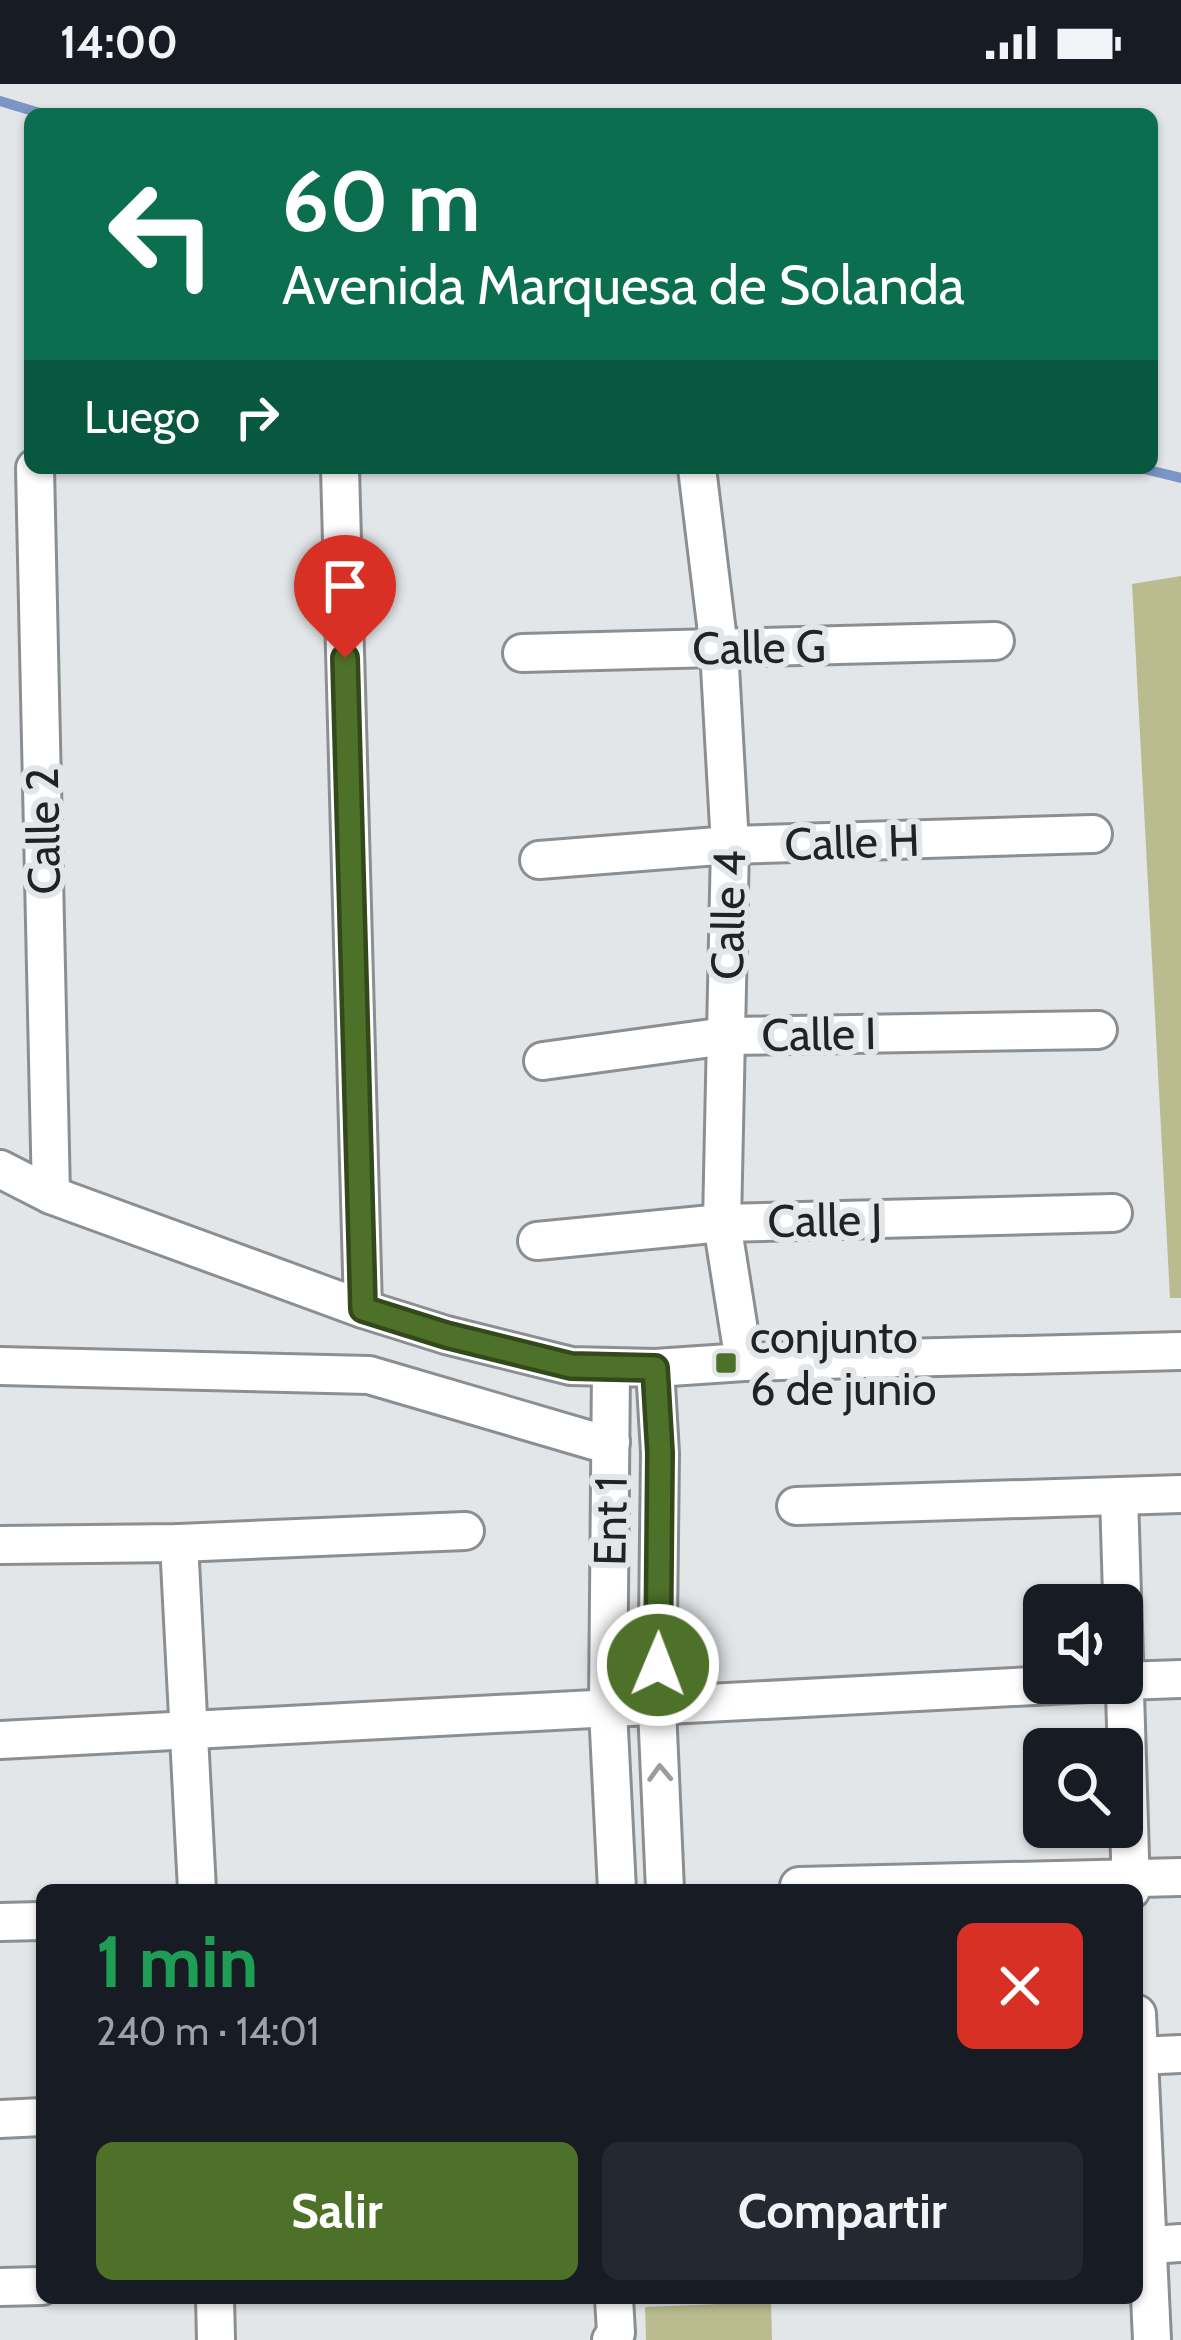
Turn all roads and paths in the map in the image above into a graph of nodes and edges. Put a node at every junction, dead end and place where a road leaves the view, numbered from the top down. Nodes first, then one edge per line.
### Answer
1 (35, 474) edge
2 (340, 474) edge
3 (698, 474) edge
4 (995, 641) dead end
5 (719, 649) junction
6 (523, 653) dead end
7 (1093, 834) dead end
8 (730, 845) junction
9 (539, 860) dead end
10 (1098, 1030) dead end
11 (726, 1036) junction
12 (542, 1061) dead end
13 (0, 1169) edge
14 (51, 1195) junction
15 (1113, 1213) dead end
16 (722, 1222) junction
17 (537, 1241) dead end
18 (363, 1309) junction
19 (1181, 1351) edge
20 (743, 1362) junction
21 (0, 1366) edge
22 (611, 1368) junction
23 (655, 1368) junction
24 (611, 1442) junction
25 (1181, 1494) edge
26 (1119, 1496) junction
27 (796, 1506) dead end
28 (465, 1531) dead end
29 (178, 1544) junction
30 (0, 1545) edge
31 (1121, 1584) edge
32 (1181, 1679) edge
33 (1143, 1680) edge
34 (1023, 1687) edge
35 (1125, 1704) edge
36 (658, 1708) junction
37 (608, 1710) junction
38 (189, 1731) junction
39 (0, 1741) edge
40 (1181, 1877) edge
41 (197, 1884) edge
42 (616, 1884) edge
43 (665, 1884) edge
44 (1131, 1884) edge
45 (36, 1921) edge
46 (0, 1922) edge
47 (1181, 2054) edge
48 (1143, 2056) edge
49 (1143, 2112) edge
50 (36, 2117) edge
51 (0, 2119) edge
52 (1155, 2245) edge
53 (36, 2287) edge
54 (0, 2288) edge
55 (215, 2304) edge
56 (614, 2304) edge
57 (216, 2340) edge
58 (611, 2340) edge
59 (1152, 2340) edge

1 - 14 street, Calle 2
2 - 18 street
3 - 5 street, Calle 4
4 - 5 street, Calle G
5 - 6 street, Calle G
5 - 8 street, Calle 4
7 - 8 street, Calle H
8 - 9 street, Calle H
8 - 11 street, Calle 4
10 - 11 street, Calle I
11 - 12 street, Calle I
11 - 16 street, Calle 4
13 - 14 street
14 - 18 street
15 - 16 street, Calle J
16 - 17 street, Calle J
16 - 20 street, Calle 4
18 - 22 street
19 - 20 street
20 - 23 street
21 - 24 street
22 - 23 street
22 - 24 street, Ent 1
23 - 36 street, Ent 1
24 - 37 street, Ent 1
25 - 26 street
26 - 27 street
26 - 31 street
28 - 29 street
29 - 30 street
29 - 38 street
32 - 33 street
34 - 36 street
35 - 44 street
36 - 37 street
43 -> 36 street, Ent 1
37 - 38 street
37 - 42 street, Ent 1
38 - 39 street
38 - 41 street
40 - 44 street
45 - 46 street
47 - 48 street
49 - 52 street
50 - 51 street
52 - 59 street
53 - 54 street
55 - 57 street
56 - 58 street

